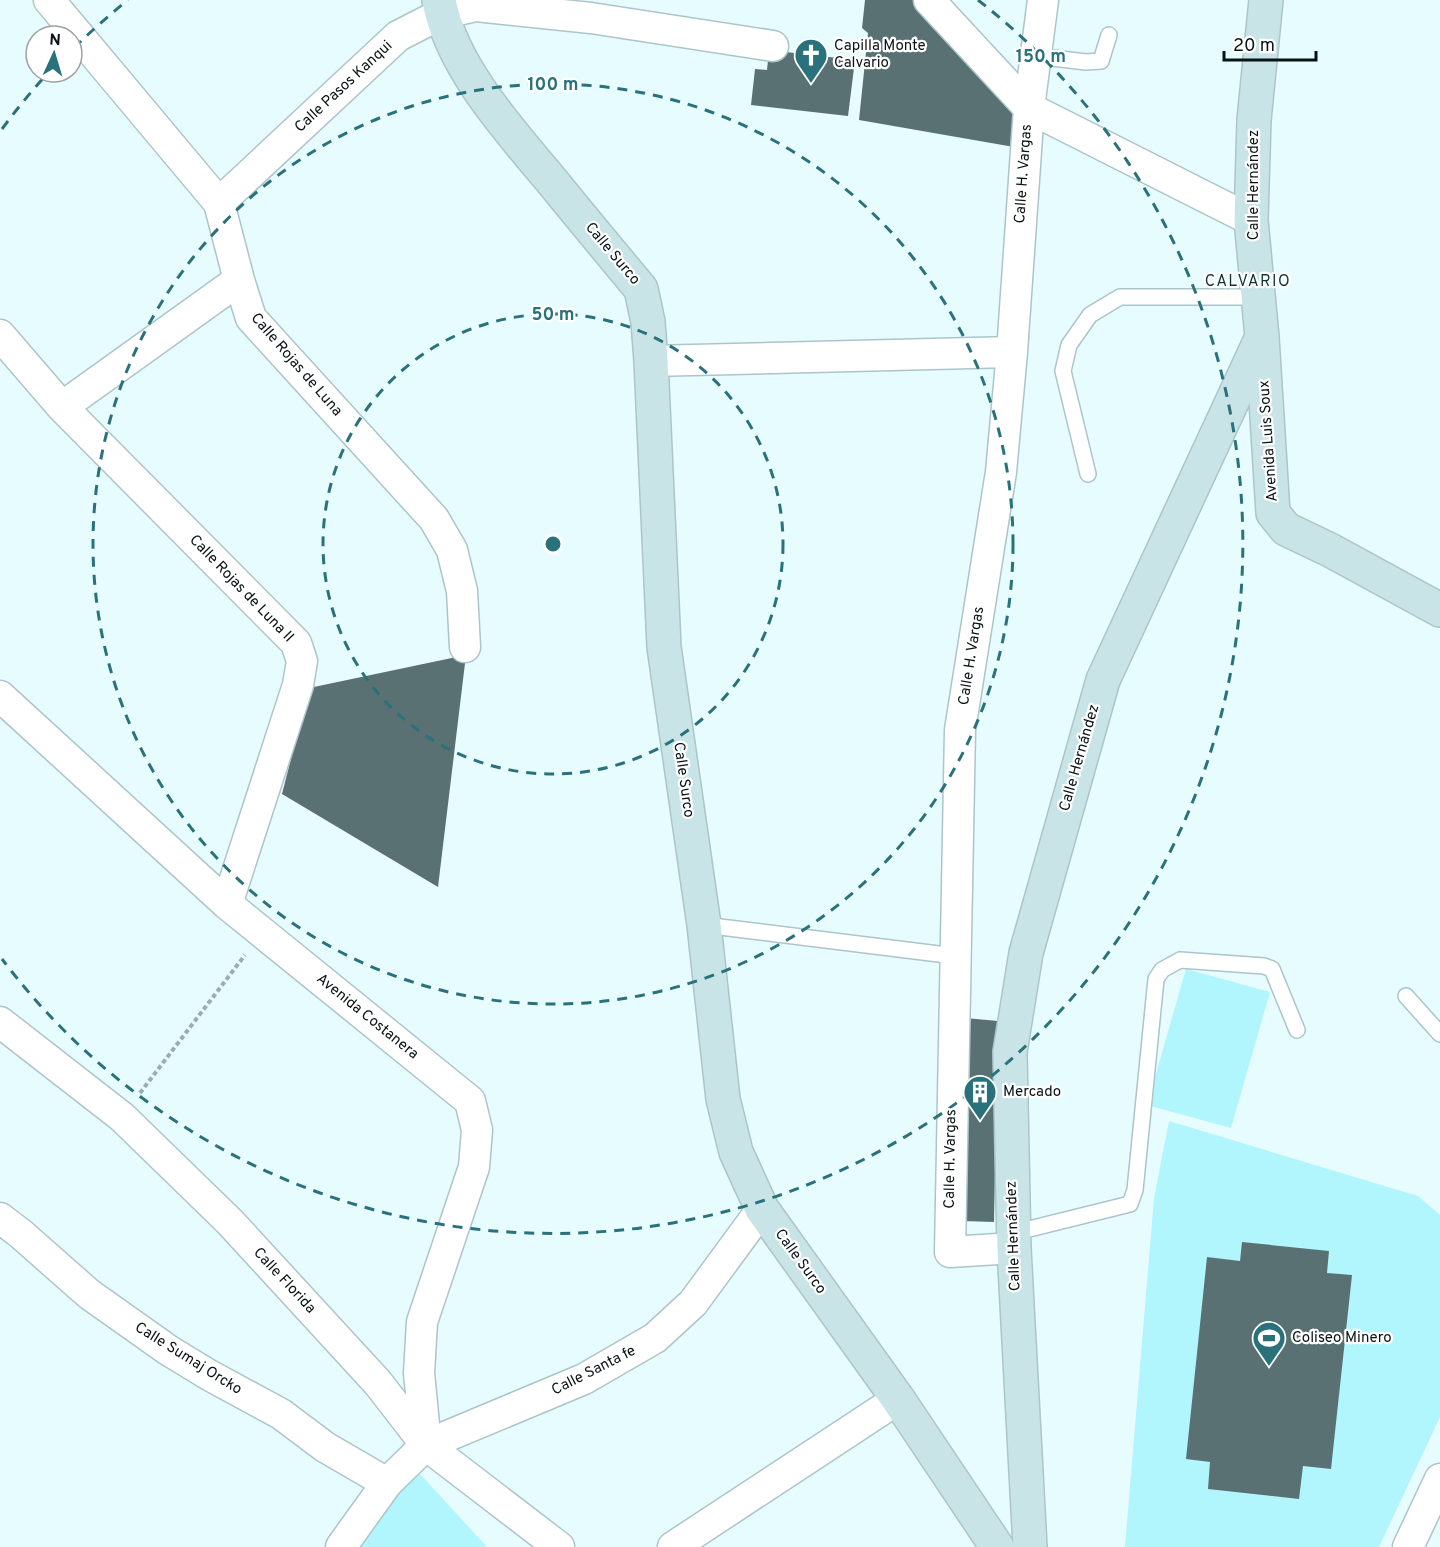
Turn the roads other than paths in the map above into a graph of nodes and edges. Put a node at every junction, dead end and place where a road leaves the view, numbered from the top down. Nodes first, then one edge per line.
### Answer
1 (49, 0) edge
2 (929, 0) edge
3 (1043, 0) edge
4 (1266, 0) edge
5 (440, 7) edge
6 (592, 9) edge
7 (1109, 35) dead end
8 (773, 46) dead end
9 (1036, 56) junction
10 (1029, 108) junction
11 (219, 203) junction
12 (1251, 220) junction
13 (239, 280) junction
14 (1258, 297) junction
15 (0, 335) edge
16 (1262, 337) junction
17 (1012, 352) junction
18 (651, 361) junction
19 (62, 407) junction
20 (1088, 474) dead end
21 (1330, 550) junction
22 (1440, 586) edge
23 (1440, 610) edge
24 (465, 647) dead end
25 (0, 696) edge
26 (227, 904) junction
27 (704, 925) junction
28 (955, 956) junction
29 (1406, 996) dead end
30 (0, 1022) edge
31 (1297, 1030) dead end
32 (1440, 1034) edge
33 (762, 1209) junction
34 (0, 1218) edge
35 (1013, 1241) junction
36 (898, 1399) junction
37 (426, 1445) junction
38 (1440, 1479) edge
39 (387, 1483) junction
40 (341, 1547) edge
41 (559, 1547) edge
42 (673, 1547) edge
43 (997, 1547) edge
44 (1030, 1547) edge
45 (1408, 1547) edge

1 - 11 street, Calle Rojas de Luna
2 - 10 street
3 - 9 street, Calle H. Vargas
4 - 12 main road, Calle Hernández
5 - 6 street, Calle Pasos Kanqui
5 - 11 street, Calle Pasos Kanqui
5 - 18 main road, Calle Surco
6 - 8 street, Calle Pasos Kanqui
7 - 9 lane
9 - 10 street, Calle H. Vargas
10 - 12 street
10 - 17 street, Calle H. Vargas
11 - 13 street, Calle Rojas de Luna
12 - 14 main road, Calle Hernández
13 - 19 street
13 - 24 street, Calle Rojas de Luna
14 - 16 main road, Calle Hernández
14 - 20 lane
15 - 19 street, Calle Rojas de Luna II
16 - 21 main road, Avenida Luis Soux
16 - 35 main road, Calle Hernández
17 - 18 street
17 - 28 street, Calle H. Vargas
18 - 27 main road, Calle Surco
19 - 26 street, Calle Rojas de Luna II
21 - 22 main road, Avenida Luis Soux
21 - 23 main road, Avenida Luis Soux
25 - 26 street, Avenida Costanera
26 - 37 street, Avenida Costanera
27 - 28 lane
27 - 33 main road, Calle Surco
28 - 35 street, Calle H. Vargas
29 - 32 lane
30 - 37 street, Calle Florida
31 - 35 lane
33 - 36 main road, Calle Surco
33 - 37 street, Calle Santa fe
34 - 39 street, Calle Sumaj Orcko
35 - 44 main road, Calle Hernández
36 - 42 street
36 - 43 main road, Calle Surco
37 - 39 street, Calle Santa fe
37 - 41 street, Calle Florida
38 - 45 street
39 - 40 street, Calle Santa fe

